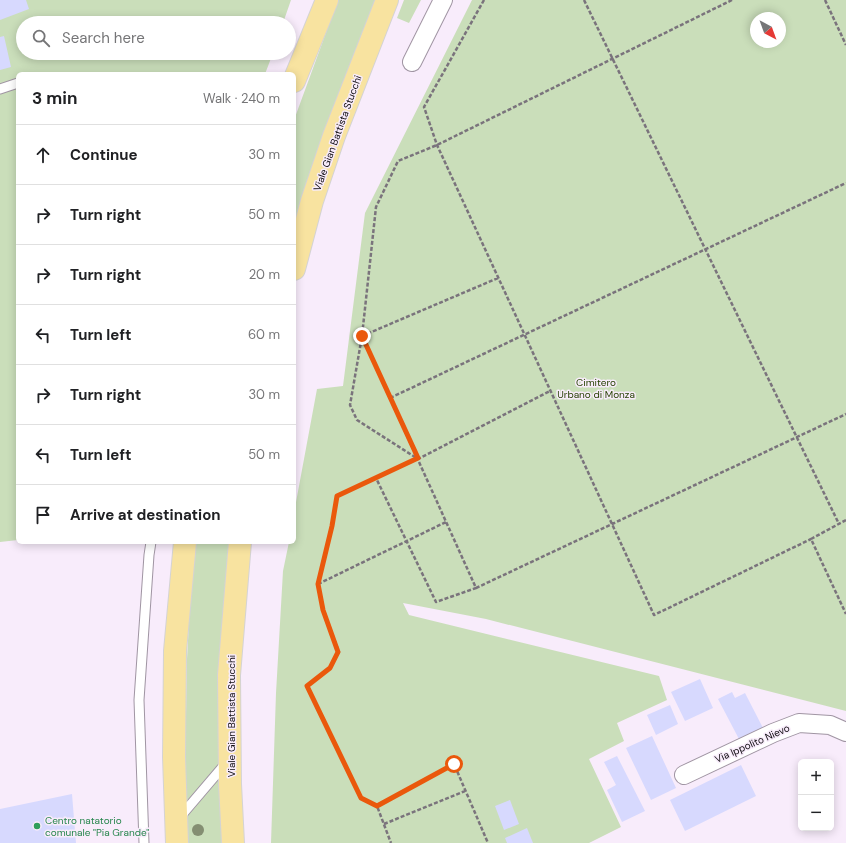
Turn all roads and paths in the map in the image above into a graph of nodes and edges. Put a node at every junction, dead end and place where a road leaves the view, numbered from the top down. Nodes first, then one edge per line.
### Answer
1 (327, 0) edge
2 (387, 0) edge
3 (443, 0) edge
4 (484, 0) edge
5 (584, 0) edge
6 (732, 0) edge
7 (825, 0) edge
8 (846, 45) edge
9 (613, 58) junction
10 (412, 62) dead end
11 (296, 76) edge
12 (16, 84) edge
13 (0, 89) edge
14 (437, 144) junction
15 (846, 183) edge
16 (705, 249) junction
17 (296, 261) edge
18 (498, 278) junction
19 (524, 335) junction
20 (362, 336) junction
21 (550, 391) junction
22 (390, 398) junction
23 (846, 414) edge
24 (796, 437) junction
25 (418, 458) junction
26 (376, 478) junction
27 (846, 520) edge
28 (446, 522) junction
29 (611, 524) junction
30 (839, 524) junction
31 (811, 539) junction
32 (407, 542) junction
33 (151, 544) edge
34 (185, 544) edge
35 (240, 544) edge
36 (318, 584) junction
37 (476, 588) junction
38 (846, 614) edge
39 (846, 732) edge
40 (230, 758) junction
41 (684, 775) dead end
42 (465, 791) junction
43 (377, 806) junction
44 (176, 821) junction
45 (384, 824) junction
46 (144, 843) edge
47 (177, 843) edge
48 (233, 843) edge
49 (391, 843) edge
50 (488, 843) edge

1 - 11 main road
2 - 17 main road, Viale Gian Battista Stucchi
3 - 10 street
4 - 14 path
5 - 9 path
6 - 9 path
7 - 8 path
9 - 14 path
9 - 16 path
12 - 13 lane
14 - 18 path
14 - 20 path
15 - 16 path
16 - 19 path
16 - 24 path
18 - 19 path
18 - 20 path
19 - 21 path
19 - 22 path
20 - 22 path
20 - 25 path
21 - 25 path
21 - 29 path
22 - 25 path
23 - 24 path
24 - 29 path
24 - 30 path
25 - 26 path
25 - 28 path
26 - 32 path
26 - 36 path
27 - 30 path
28 - 32 path
28 - 37 path
29 - 31 path
29 - 37 path
30 - 31 path
31 - 38 path
32 - 36 path
32 - 37 path
33 - 46 lane
34 - 44 main road
35 - 40 main road, Viale Gian Battista Stucchi
36 - 43 path
39 - 41 street, Via Ippolito Nievo
40 - 44 lane
40 - 48 main road, Viale Gian Battista Stucchi
42 - 43 path
42 - 45 path
42 - 50 path
43 - 45 path
44 - 47 main road
45 - 49 path

